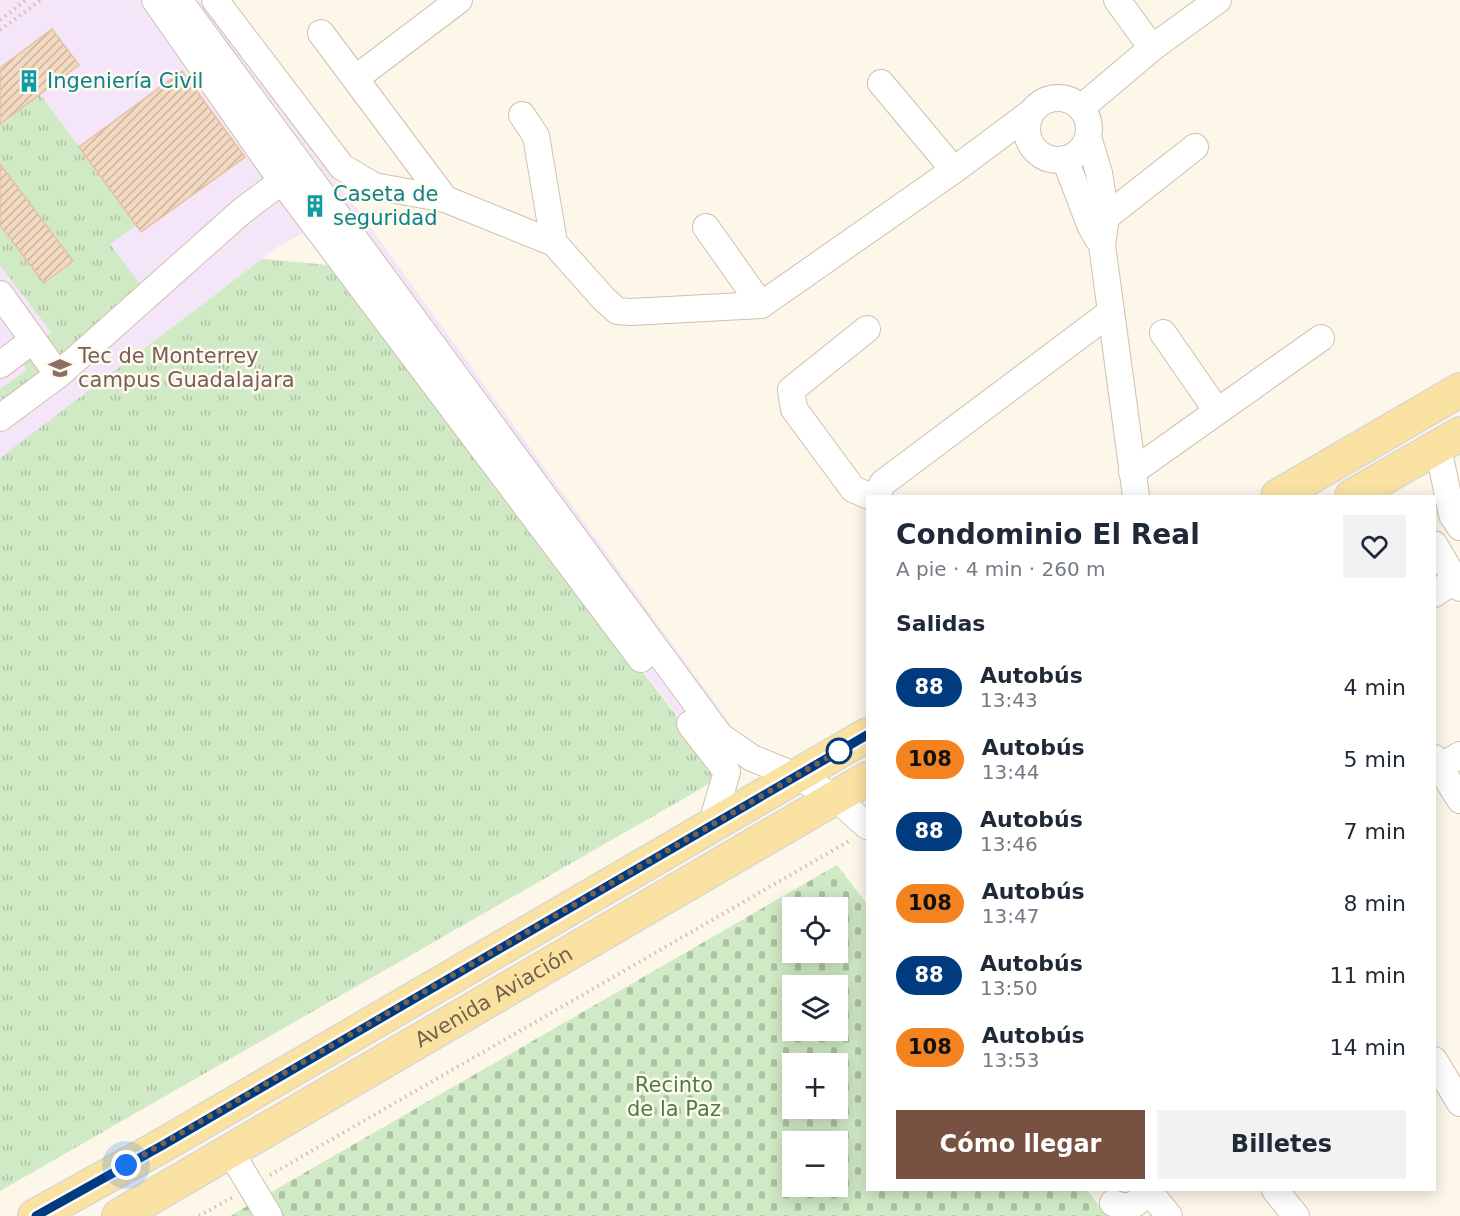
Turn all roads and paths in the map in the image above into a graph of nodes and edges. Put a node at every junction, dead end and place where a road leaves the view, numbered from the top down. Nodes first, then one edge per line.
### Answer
1 (26, 0) edge
2 (41, 0) edge
3 (155, 0) edge
4 (179, 0) edge
5 (215, 0) edge
6 (459, 0) edge
7 (1117, 0) edge
8 (1218, 0) edge
9 (0, 20) edge
10 (0, 30) edge
11 (321, 33) dead end
12 (1152, 48) junction
13 (356, 78) junction
14 (881, 83) dead end
15 (1081, 108) junction
16 (1029, 114) junction
17 (522, 115) dead end
18 (1088, 137) junction
19 (990, 144) junction
20 (1195, 147) dead end
21 (1035, 150) junction
22 (1065, 159) junction
23 (954, 170) junction
24 (291, 173) junction
25 (445, 200) junction
26 (706, 227) dead end
27 (1099, 229) junction
28 (554, 243) junction
29 (0, 294) edge
30 (761, 305) junction
31 (1111, 312) junction
32 (867, 329) dead end
33 (1163, 333) dead end
34 (1321, 338) dead end
35 (33, 340) junction
36 (0, 365) edge
37 (58, 375) junction
38 (1460, 390) edge
39 (1217, 411) junction
40 (0, 418) edge
41 (1449, 440) edge
42 (1134, 484) edge
43 (867, 495) edge
44 (877, 495) edge
45 (1280, 495) edge
46 (1359, 495) edge
47 (1460, 527) edge
48 (1436, 547) edge
49 (1458, 581) edge
50 (1436, 593) edge
51 (866, 736) edge
52 (1444, 760) edge
53 (796, 776) junction
54 (866, 780) edge
55 (835, 797) junction
56 (1460, 800) edge
57 (711, 826) junction
58 (862, 831) edge
59 (1436, 1065) edge
60 (1448, 1095) edge
61 (163, 1145) junction
62 (230, 1151) junction
63 (181, 1180) junction
64 (262, 1180) dead end
65 (1143, 1191) edge
66 (1149, 1191) edge
67 (1279, 1191) edge
68 (241, 1192) dead end
69 (1113, 1203) edge
70 (36, 1216) edge
71 (119, 1216) edge
72 (200, 1216) edge
73 (269, 1216) edge
74 (1168, 1216) edge
75 (1296, 1216) edge

1 - 9 path
2 - 10 path
3 - 24 street
4 - 24 street
5 - 25 street
6 - 13 street
7 - 12 street
8 - 12 street
11 - 13 street
12 - 15 street
13 - 25 street
14 - 23 street
15 - 16 street
15 - 18 street
16 - 19 street
16 - 21 street
17 - 28 street
18 - 22 street
18 - 27 street
19 - 21 street
19 - 23 street
20 - 27 street
21 - 22 street
22 - 27 street
23 - 30 street
24 - 37 street
24 - 53 street
24 - 57 street
25 - 28 street
26 - 30 street
27 - 31 street
28 - 30 street
29 - 35 street
31 - 42 street
31 - 44 street
32 - 43 street
33 - 39 street
34 - 39 street
35 - 36 street
35 - 37 street
37 - 40 street
38 - 45 main road
39 - 42 street
41 - 46 main road
41 - 47 street
48 - 49 street
49 - 50 street
51 - 53 main road, Avenida Aviación
52 - 56 street
53 - 55 street
53 - 57 main road, Avenida Aviación
54 - 55 main road, Avenida Aviación
55 - 58 street
55 - 62 main road, Avenida Aviación
57 - 61 main road, Avenida Aviación
58 - 64 path
59 - 60 street
61 - 63 main road
61 - 70 main road, Avenida Aviación
62 - 63 main road, Avenida Aviación
62 - 73 street
63 - 71 main road, Avenida Aviación
65 - 69 street
66 - 74 street
67 - 75 street
68 - 72 path

